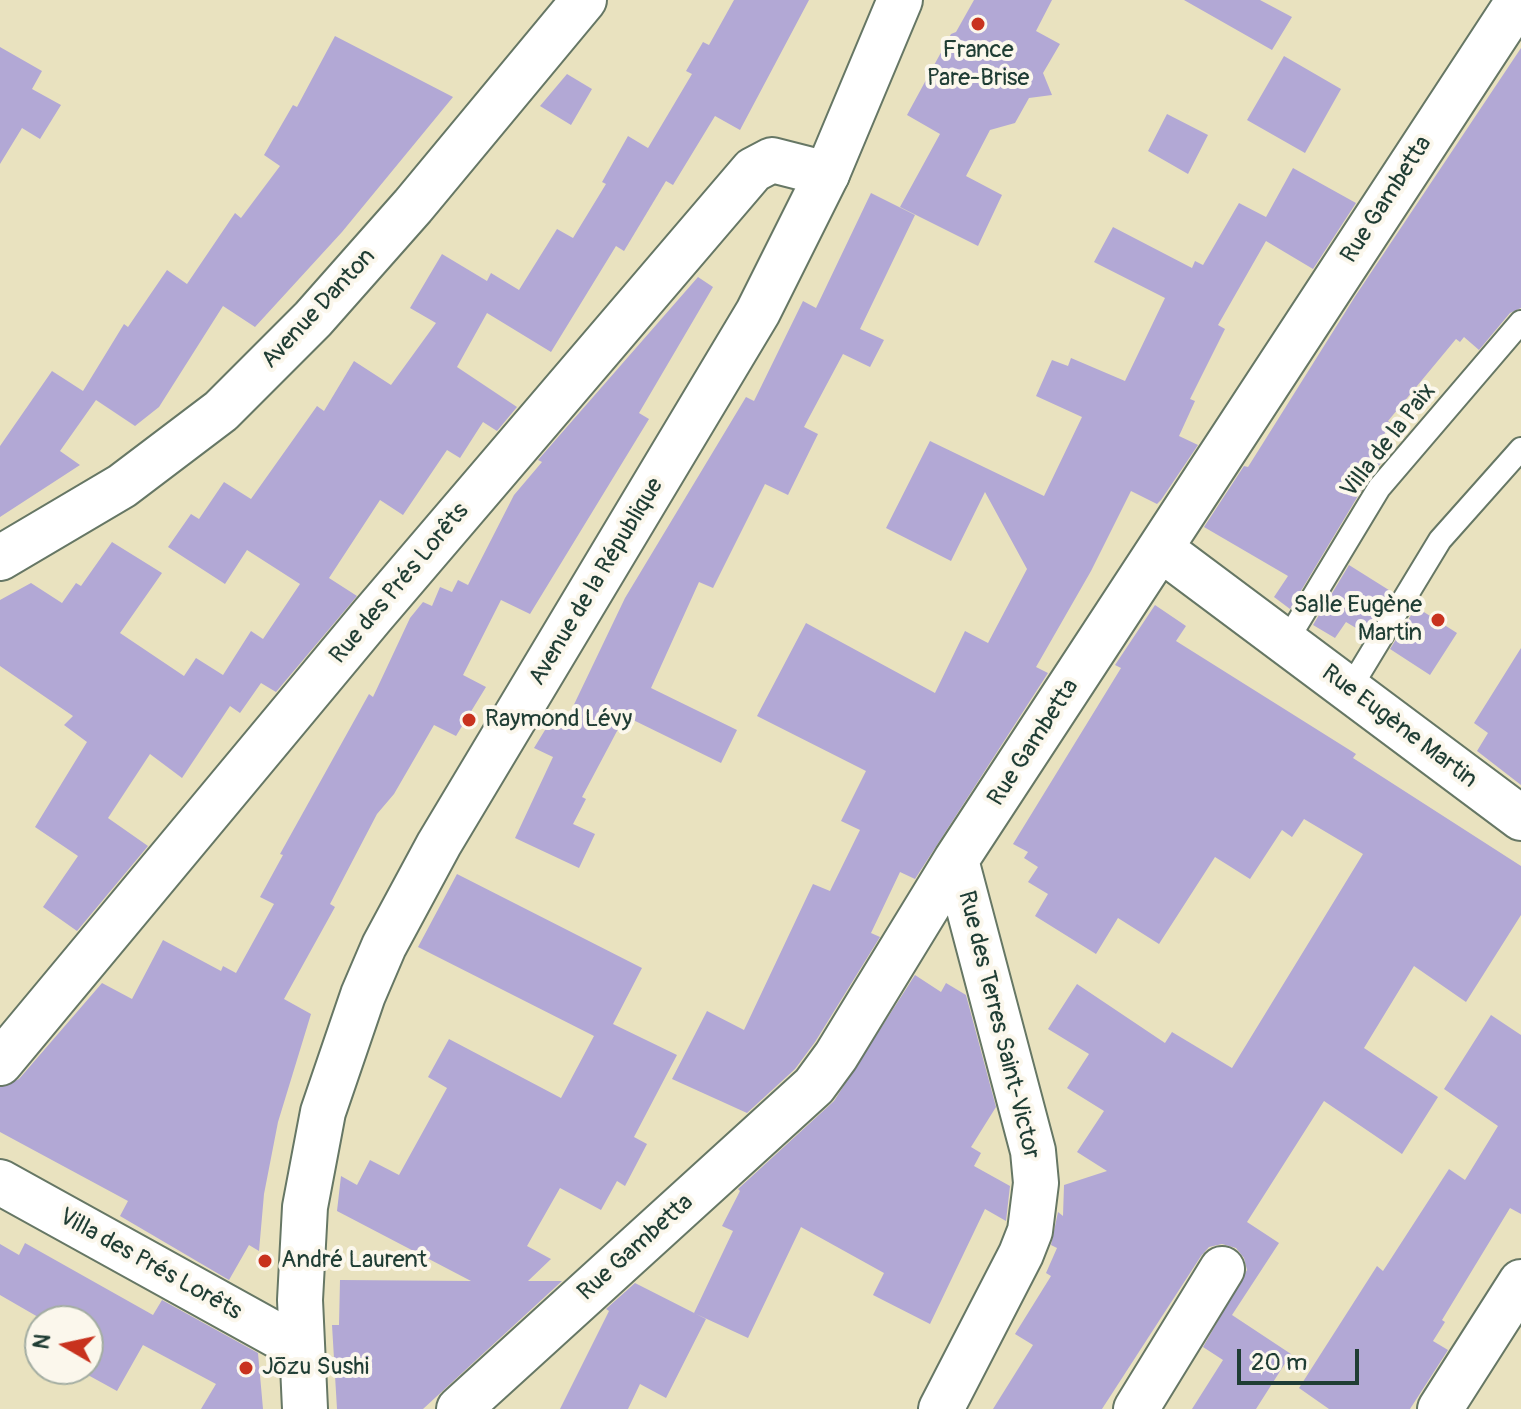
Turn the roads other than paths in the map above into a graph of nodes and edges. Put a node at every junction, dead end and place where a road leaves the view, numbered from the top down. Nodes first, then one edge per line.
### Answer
1 (584, 0) edge
2 (900, 0) edge
3 (1519, 0) edge
4 (827, 174) junction
5 (1521, 322) edge
6 (1521, 449) edge
7 (1161, 549) junction
8 (0, 558) edge
9 (1286, 642) junction
10 (1349, 690) junction
11 (1521, 818) edge
12 (956, 860) junction
13 (0, 1063) edge
14 (0, 1182) edge
15 (1222, 1269) dead end
16 (1521, 1282) edge
17 (300, 1348) junction
18 (305, 1409) edge
19 (459, 1409) edge
20 (941, 1409) edge
21 (1136, 1409) edge
22 (1440, 1409) edge

1 - 8 street, Avenue Danton
2 - 4 street, Avenue de la République
3 - 7 street, Rue Gambetta
4 - 13 street, Rue des Prés Lorêts
4 - 17 street, Avenue de la République
5 - 9 lane, Villa de la Paix
6 - 10 lane
7 - 9 street, Rue Eugène Martin
7 - 12 street, Rue Gambetta
9 - 10 street, Rue Eugène Martin
10 - 11 street, Rue Eugène Martin
12 - 19 street, Rue Gambetta
12 - 20 street, Rue des Terres Saint-Victor
14 - 17 street, Villa des Prés Lorêts
15 - 21 street
16 - 22 street
17 - 18 street, Avenue de la République

